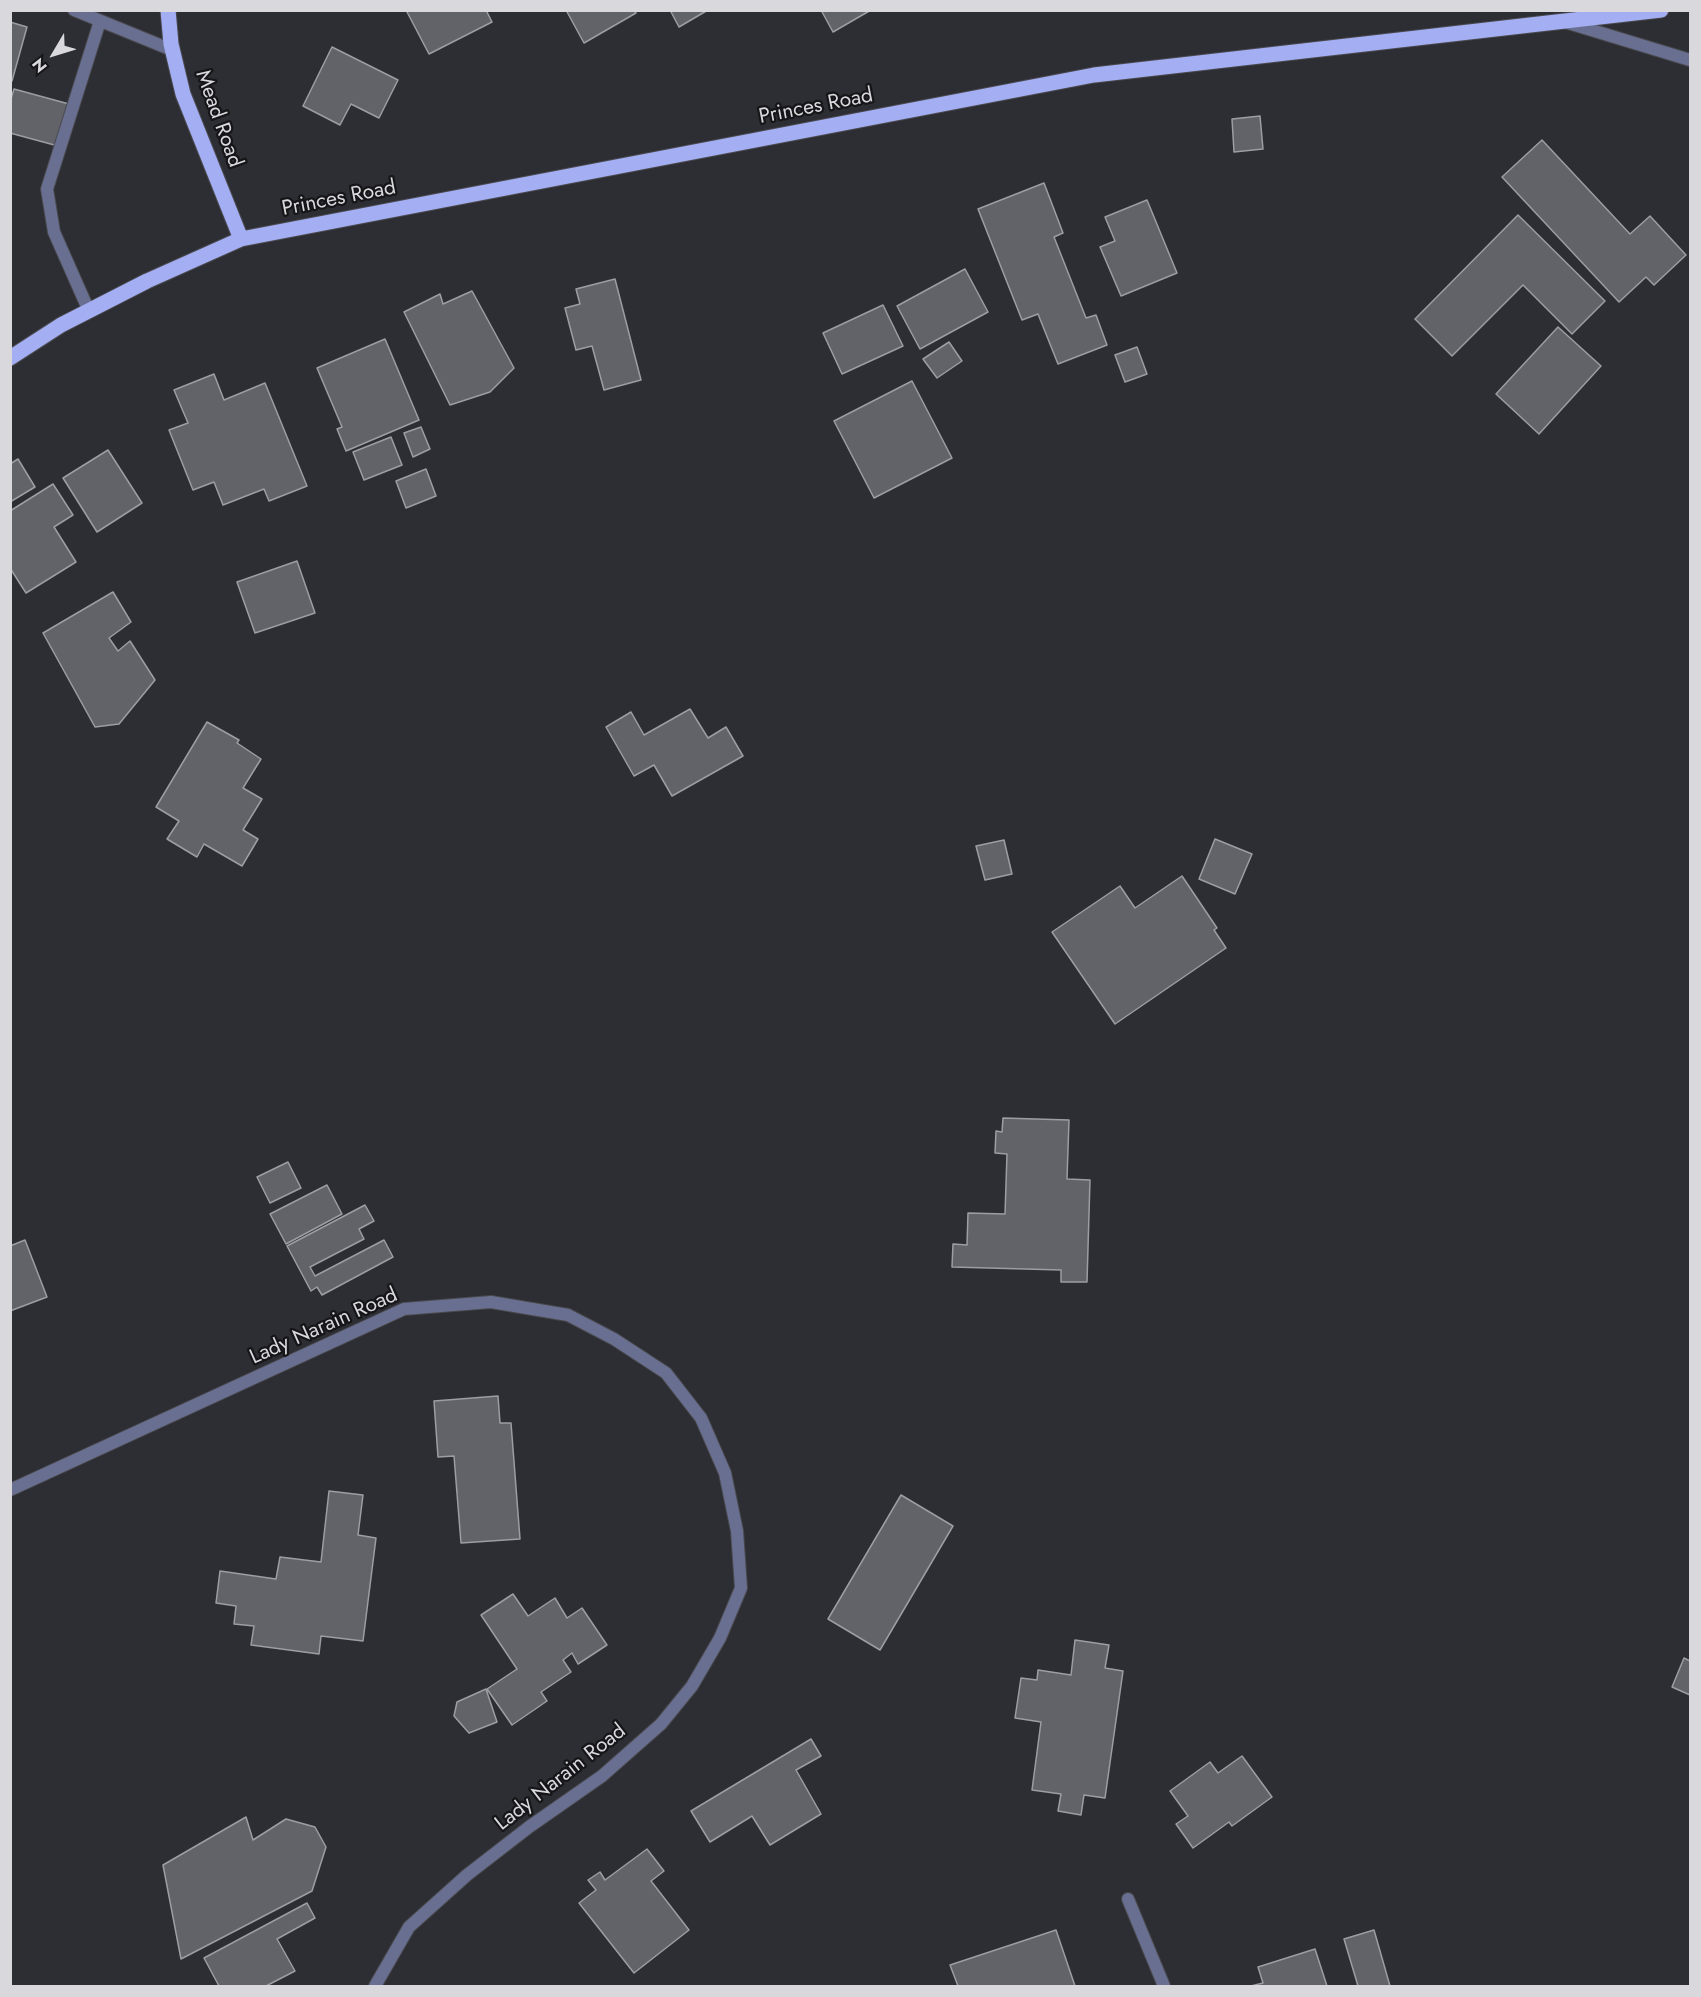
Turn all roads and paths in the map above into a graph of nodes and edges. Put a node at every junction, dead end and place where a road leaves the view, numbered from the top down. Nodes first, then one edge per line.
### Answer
1 (74, 10) edge
2 (168, 10) edge
3 (1661, 10) edge
4 (100, 21) junction
5 (1564, 22) junction
6 (172, 50) junction
7 (1690, 60) edge
8 (241, 239) junction
9 (89, 311) junction
10 (10, 358) edge
11 (10, 1490) edge
12 (1128, 1899) dead end
13 (375, 1986) edge
14 (1164, 1986) edge

1 - 4 street
2 - 6 main road, Mead Road
3 - 5 main road, Princes Road
4 - 6 street
4 - 9 street
5 - 7 street
5 - 8 main road, Princes Road
6 - 8 main road, Mead Road
8 - 9 main road, Princes Road
9 - 10 main road, Princes Road
11 - 13 street, Lady Narain Road
12 - 14 street

